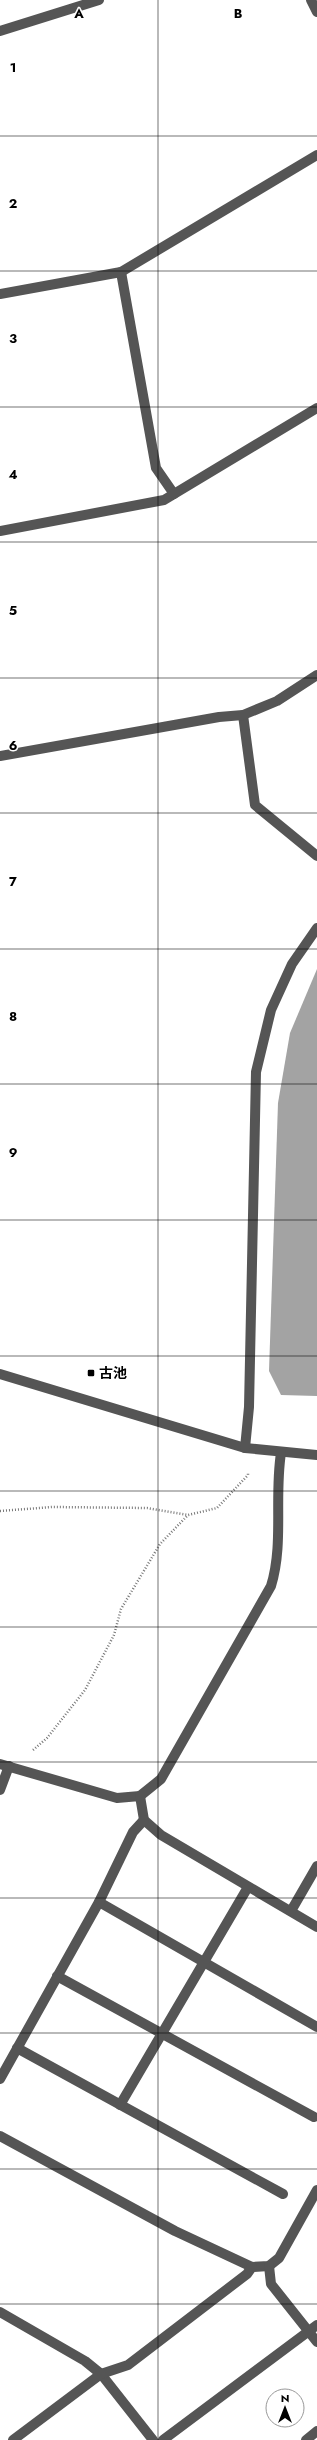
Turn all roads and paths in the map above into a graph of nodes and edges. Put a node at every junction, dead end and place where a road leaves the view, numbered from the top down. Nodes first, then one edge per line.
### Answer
1 (99, 0) edge
2 (311, 0) edge
3 (317, 12) edge
4 (0, 31) edge
5 (317, 155) edge
6 (121, 272) junction
7 (0, 294) edge
8 (317, 408) edge
9 (174, 494) junction
10 (0, 531) edge
11 (317, 675) edge
12 (244, 715) junction
13 (0, 756) edge
14 (317, 856) edge
15 (317, 928) edge
16 (0, 1374) edge
17 (245, 1448) junction
18 (281, 1453) junction
19 (317, 1455) edge
20 (0, 1511) edge
21 (188, 1515) junction
22 (4, 1765) edge
23 (0, 1790) edge
24 (140, 1796) junction
25 (144, 1820) junction
26 (317, 1866) edge
27 (248, 1887) junction
28 (99, 1902) junction
29 (291, 1911) junction
30 (317, 1927) edge
31 (204, 1962) junction
32 (57, 1976) junction
33 (317, 2027) edge
34 (161, 2033) junction
35 (17, 2048) junction
36 (0, 2079) edge
37 (120, 2104) junction
38 (314, 2117) dead end
39 (0, 2136) edge
40 (317, 2190) edge
41 (283, 2194) dead end
42 (269, 2266) junction
43 (252, 2267) junction
44 (0, 2312) edge
45 (317, 2325) edge
46 (309, 2332) junction
47 (317, 2342) edge
48 (101, 2374) junction
49 (317, 2431) edge
50 (13, 2440) edge
51 (153, 2440) edge
52 (163, 2440) edge
53 (306, 2440) edge

1 - 4 street
2 - 3 street
5 - 6 street
6 - 7 street
6 - 9 street
8 - 9 street
9 - 10 street
11 - 12 street
12 - 13 street
12 - 14 street
15 - 17 street
16 - 17 street
17 - 18 street
17 - 21 path
18 - 19 street
18 - 24 street
20 - 21 path
21 - 22 path
22 - 23 street
22 - 24 street
24 - 25 street
25 - 27 street
25 - 28 street
26 - 29 street
27 - 29 street
27 - 31 street
28 - 31 street
28 - 32 street
29 - 30 street
31 - 33 street
31 - 34 street
32 - 34 street
32 - 35 street
34 - 37 street
34 - 38 street
35 - 36 street
35 - 37 street
37 - 41 street
39 - 43 street
40 - 42 street
42 - 43 street
42 - 46 street
43 - 48 street
44 - 48 street
45 - 46 street
46 - 47 street
46 - 52 street
48 - 50 street
48 - 51 street
49 - 53 street

